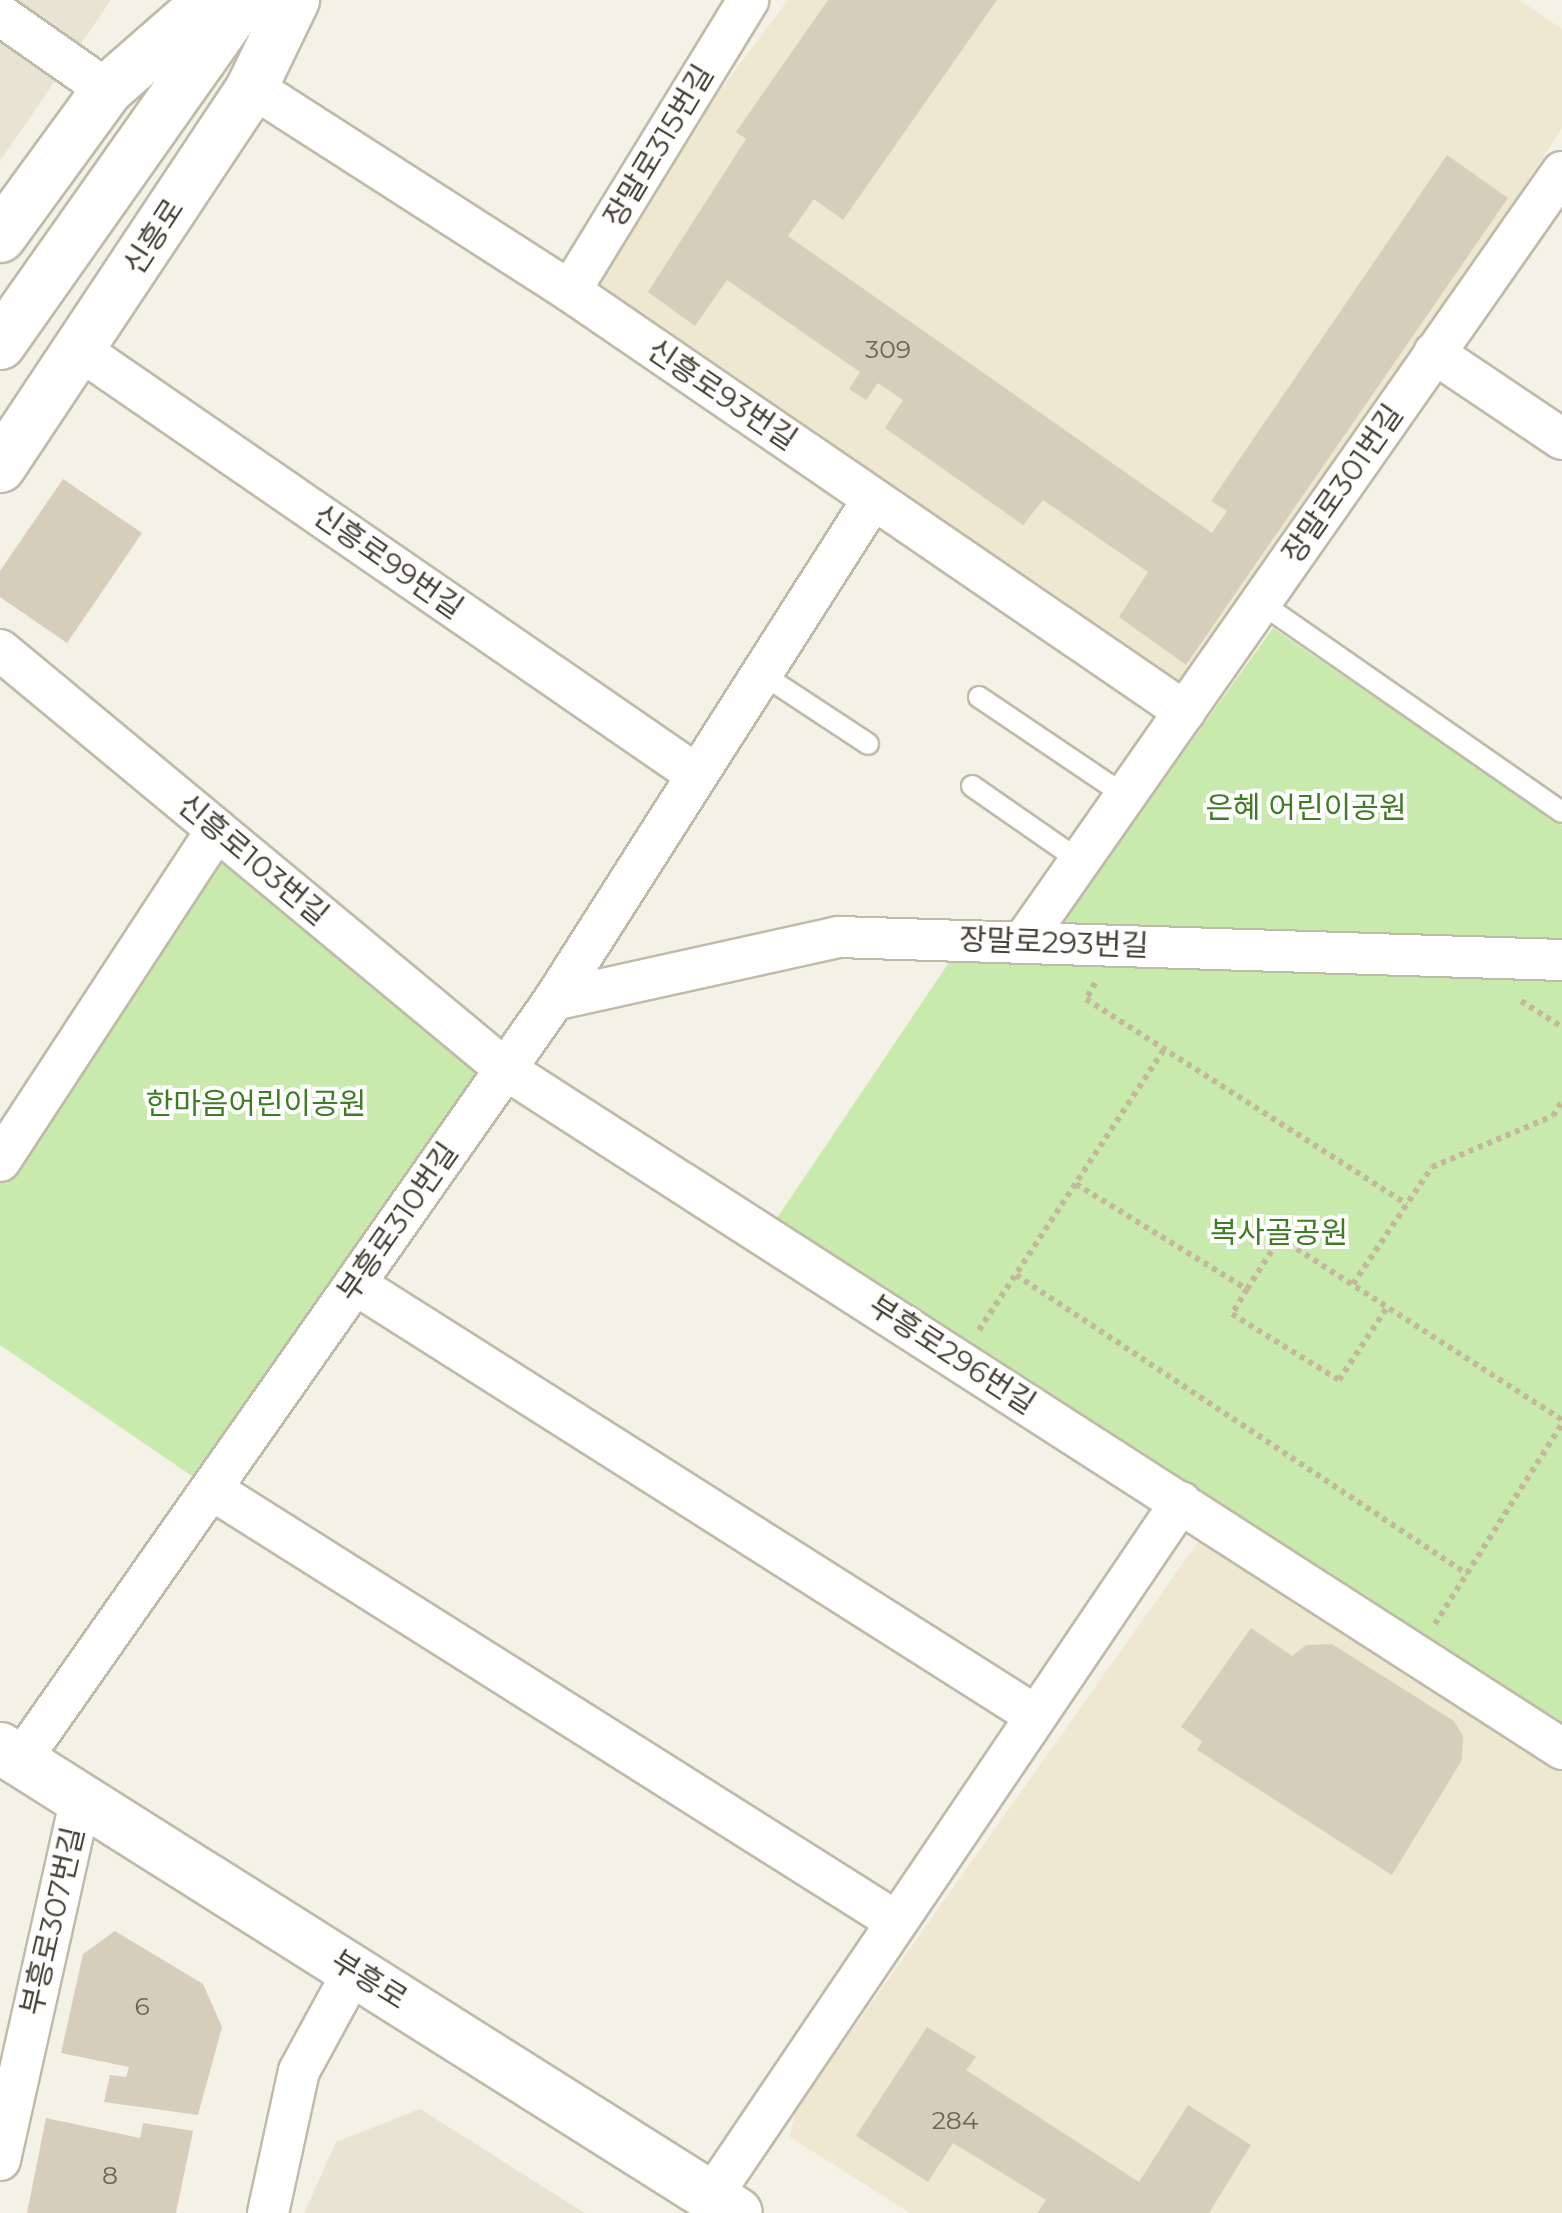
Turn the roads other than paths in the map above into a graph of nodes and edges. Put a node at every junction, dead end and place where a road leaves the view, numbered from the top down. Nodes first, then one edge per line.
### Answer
1 (748, 0) edge
2 (255, 7) edge
3 (0, 15) edge
4 (252, 87) junction
5 (107, 90) junction
6 (1562, 172) edge
7 (0, 237) edge
8 (570, 292) junction
9 (0, 344) edge
10 (80, 350) junction
11 (1434, 353) junction
12 (0, 407) edge
13 (1562, 440) edge
14 (0, 467) edge
15 (874, 498) junction
16 (1261, 603) junction
17 (0, 650) edge
18 (762, 674) junction
19 (979, 697) dead end
20 (1186, 712) junction
21 (868, 744) dead end
22 (697, 775) junction
23 (972, 786) dead end
24 (1126, 796) junction
25 (1562, 812) edge
26 (217, 830) junction
27 (1080, 861) junction
28 (1023, 942) junction
29 (1562, 960) edge
30 (554, 1000) junction
31 (505, 1069) junction
32 (0, 1161) edge
33 (355, 1284) junction
34 (211, 1489) junction
35 (1181, 1502) junction
36 (1036, 1716) junction
37 (1562, 1749) edge
38 (10, 1755) edge
39 (80, 1798) junction
40 (897, 1922) junction
41 (354, 1970) junction
42 (0, 2160) edge
43 (724, 2205) edge
44 (268, 2213) edge

1 - 8 street, 장말로315번길
2 - 4 street, 신흥로
2 - 5 street
2 - 9 street, 신흥로
2 - 12 street, 신흥로
3 - 5 street
4 - 8 street, 신흥로93번길
4 - 10 street, 신흥로
5 - 7 street
6 - 11 street, 장말로301번길
8 - 15 street, 신흥로93번길
10 - 14 street, 신흥로
10 - 22 street, 신흥로99번길
11 - 13 street
11 - 16 street, 장말로301번길
15 - 18 street, 부흥로310번길
15 - 20 street, 신흥로93번길
16 - 20 street, 장말로301번길
16 - 25 lane
17 - 26 street, 신흥로103번길
18 - 21 lane
18 - 22 street, 부흥로310번길
19 - 24 lane
20 - 24 street, 장말로301번길
22 - 30 street, 부흥로310번길
23 - 27 lane
24 - 27 street, 장말로301번길
26 - 31 street, 신흥로103번길
26 - 32 street
27 - 28 street, 장말로301번길
28 - 29 street, 장말로293번길
28 - 30 street, 장말로293번길
30 - 31 street, 부흥로310번길
31 - 33 street, 부흥로310번길
31 - 35 street, 부흥로296번길
33 - 34 street, 부흥로310번길
33 - 36 street
34 - 38 street, 부흥로310번길
34 - 40 street
35 - 36 street
35 - 37 street, 부흥로296번길
36 - 40 street
38 - 39 street, 부흥로
39 - 41 street, 부흥로
39 - 42 street, 부흥로307번길
40 - 43 street
41 - 43 street, 부흥로
41 - 44 street

